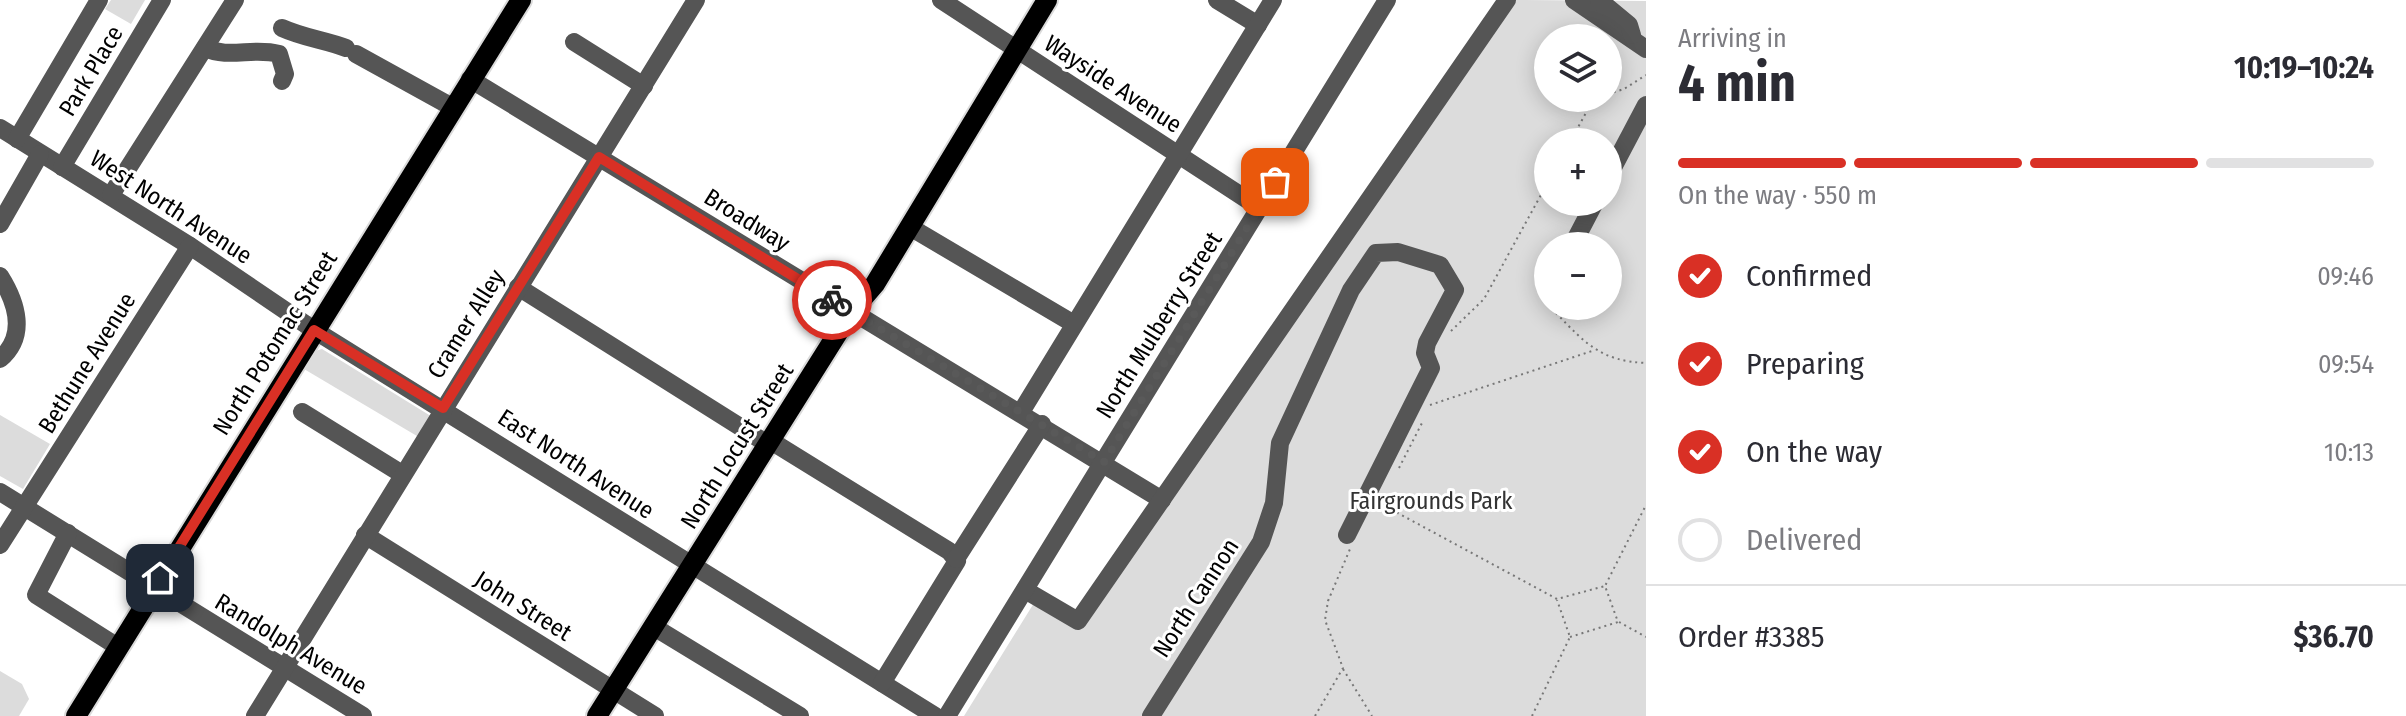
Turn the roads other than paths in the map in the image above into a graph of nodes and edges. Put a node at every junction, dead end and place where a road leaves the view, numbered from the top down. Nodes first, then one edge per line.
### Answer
1 (99, 0) edge
2 (162, 0) edge
3 (235, 0) edge
4 (521, 0) edge
5 (696, 0) edge
6 (941, 0) edge
7 (1047, 0) edge
8 (1217, 0) edge
9 (1273, 0) edge
10 (1387, 0) edge
11 (1507, 0) edge
12 (1574, 0) edge
13 (1599, 0) edge
14 (1258, 25) junction
15 (282, 28) dead end
16 (574, 42) dead end
17 (1640, 45) edge
18 (205, 48) junction
19 (1017, 49) junction
20 (470, 79) junction
21 (282, 81) dead end
22 (644, 86) junction
23 (1646, 105) edge
24 (452, 107) junction
25 (0, 128) edge
26 (17, 139) junction
27 (1622, 150) edge
28 (1176, 153) junction
29 (40, 154) junction
30 (599, 157) junction
31 (62, 167) junction
32 (111, 195) junction
33 (1260, 208) junction
34 (0, 224) edge
35 (910, 227) junction
36 (190, 246) junction
37 (0, 276) edge
38 (518, 287) junction
39 (851, 312) junction
40 (1074, 324) junction
41 (314, 330) junction
42 (0, 359) edge
43 (443, 408) junction
44 (302, 412) dead end
45 (1021, 412) junction
46 (1042, 424) junction
47 (770, 443) junction
48 (1104, 462) junction
49 (402, 474) junction
50 (0, 492) edge
51 (1162, 500) junction
52 (24, 506) junction
53 (68, 533) junction
54 (365, 535) junction
55 (1350, 538) road end
56 (0, 545) edge
57 (956, 559) junction
58 (693, 567) junction
59 (154, 588) junction
60 (1025, 590) junction
61 (654, 627) junction
62 (118, 647) junction
63 (282, 668) junction
64 (882, 683) junction
65 (613, 691) junction
66 (76, 716) edge
67 (255, 716) edge
68 (363, 716) edge
69 (597, 716) edge
70 (655, 716) edge
71 (800, 716) edge
72 (935, 716) edge
73 (947, 716) edge
74 (1151, 716) edge

1 - 26 street
2 - 31 street, Park Place
3 - 18 street
4 - 20 main road, North Potomac Street
5 - 22 street, Cramer Alley
6 - 19 street, Wayside Avenue
7 - 19 main road, North Locust Street
8 - 14 street
9 - 14 street
10 - 33 street, North Mulberry Street
11 - 51 street
12 - 17 street
13 - 17 street
14 - 28 street
15 - 24 street
16 - 22 street
18 - 21 street
18 - 32 street
19 - 28 street, Wayside Avenue
19 - 35 main road, North Locust Street
20 - 24 main road, North Potomac Street
20 - 30 street, Broadway
22 - 30 street, Cramer Alley
23 - 27 street
24 - 41 main road, North Potomac Street
25 - 26 street, West North Avenue
26 - 29 street, West North Avenue
28 - 33 street, Wayside Avenue
28 - 40 street
29 - 31 street, West North Avenue
29 - 34 street
30 - 38 street, Cramer Alley
30 - 39 street, Broadway
31 - 32 street, West North Avenue
32 - 36 street, West North Avenue
33 - 48 street, North Mulberry Street
35 - 39 main road, North Locust Street
35 - 40 street
36 - 41 street, West North Avenue
36 - 52 street, Bethune Avenue
37 - 42 street
38 - 43 street, Cramer Alley
38 - 47 street
39 - 45 street, Broadway
39 - 47 main road, North Locust Street
40 - 45 street
41 - 43 street, East North Avenue
41 - 59 main road, North Potomac Street
43 - 49 street, Cramer Alley
43 - 58 street, East North Avenue
44 - 49 street
45 - 46 street, Broadway
46 - 48 street, Broadway
46 - 57 street
47 - 57 street
47 - 58 main road, North Locust Street
48 - 51 street, Broadway
48 - 60 street, North Mulberry Street
49 - 54 street, Cramer Alley
50 - 52 street, Randolph Avenue
51 - 60 street
52 - 53 street, Randolph Avenue
52 - 56 street, Bethune Avenue
53 - 59 street, Randolph Avenue
53 - 62 street
54 - 63 street, Cramer Alley
54 - 65 street, John Street
55 - 74 street, North Cannon
57 - 64 street
58 - 61 main road, North Locust Street
58 - 64 street, East North Avenue
59 - 62 main road, North Potomac Street
59 - 63 street, Randolph Avenue
60 - 73 street, North Mulberry Street
61 - 65 main road, North Locust Street
61 - 71 street
62 - 66 main road, North Potomac Street
63 - 67 street, Cramer Alley
63 - 68 street, Randolph Avenue
64 - 72 street, East North Avenue
65 - 69 main road, North Locust Street
65 - 70 street, John Street

